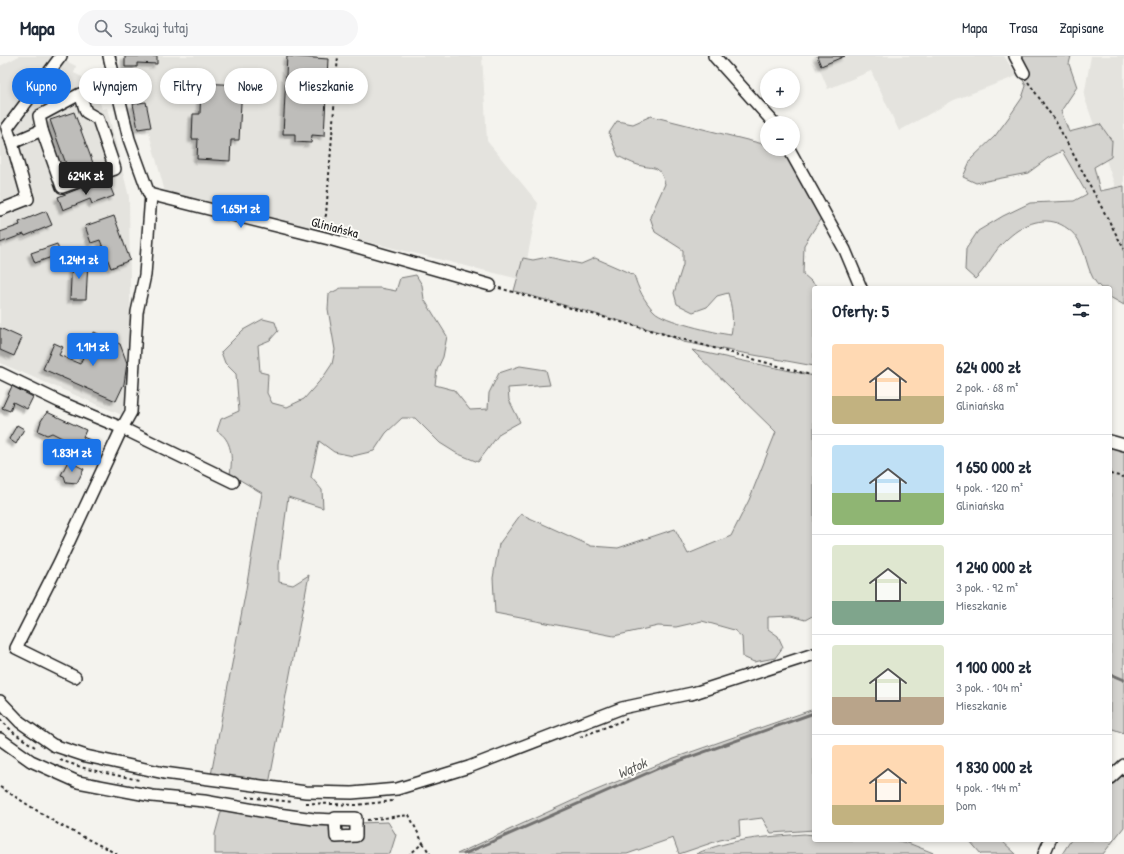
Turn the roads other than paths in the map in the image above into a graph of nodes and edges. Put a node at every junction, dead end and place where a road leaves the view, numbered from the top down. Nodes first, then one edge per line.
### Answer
1 (62, 56) edge
2 (109, 56) edge
3 (714, 56) edge
4 (1016, 56) edge
5 (1024, 73) road end
6 (768, 116) edge
7 (42, 130) junction
8 (12, 143) junction
9 (793, 156) edge
10 (151, 195) junction
11 (0, 210) edge
12 (490, 285) road end
13 (860, 286) edge
14 (0, 373) edge
15 (122, 428) junction
16 (1112, 442) edge
17 (1124, 445) edge
18 (233, 482) dead end
19 (812, 655) edge
20 (75, 677) dead end
21 (0, 701) edge
22 (0, 739) edge
23 (1124, 765) edge
24 (1112, 776) edge
25 (335, 820) junction
26 (1049, 842) edge
27 (1044, 854) edge

1 - 8 street
2 - 10 street
3 - 6 street
4 - 5 street
7 - 7 street
7 - 8 street
8 - 11 street
9 - 13 street
10 - 12 street, Gliniańska
10 - 15 street
14 - 15 street
15 - 18 street
15 - 20 street
16 - 17 street
19 - 21 street
22 - 25 street
23 - 24 street
25 - 25 street
26 - 27 street

